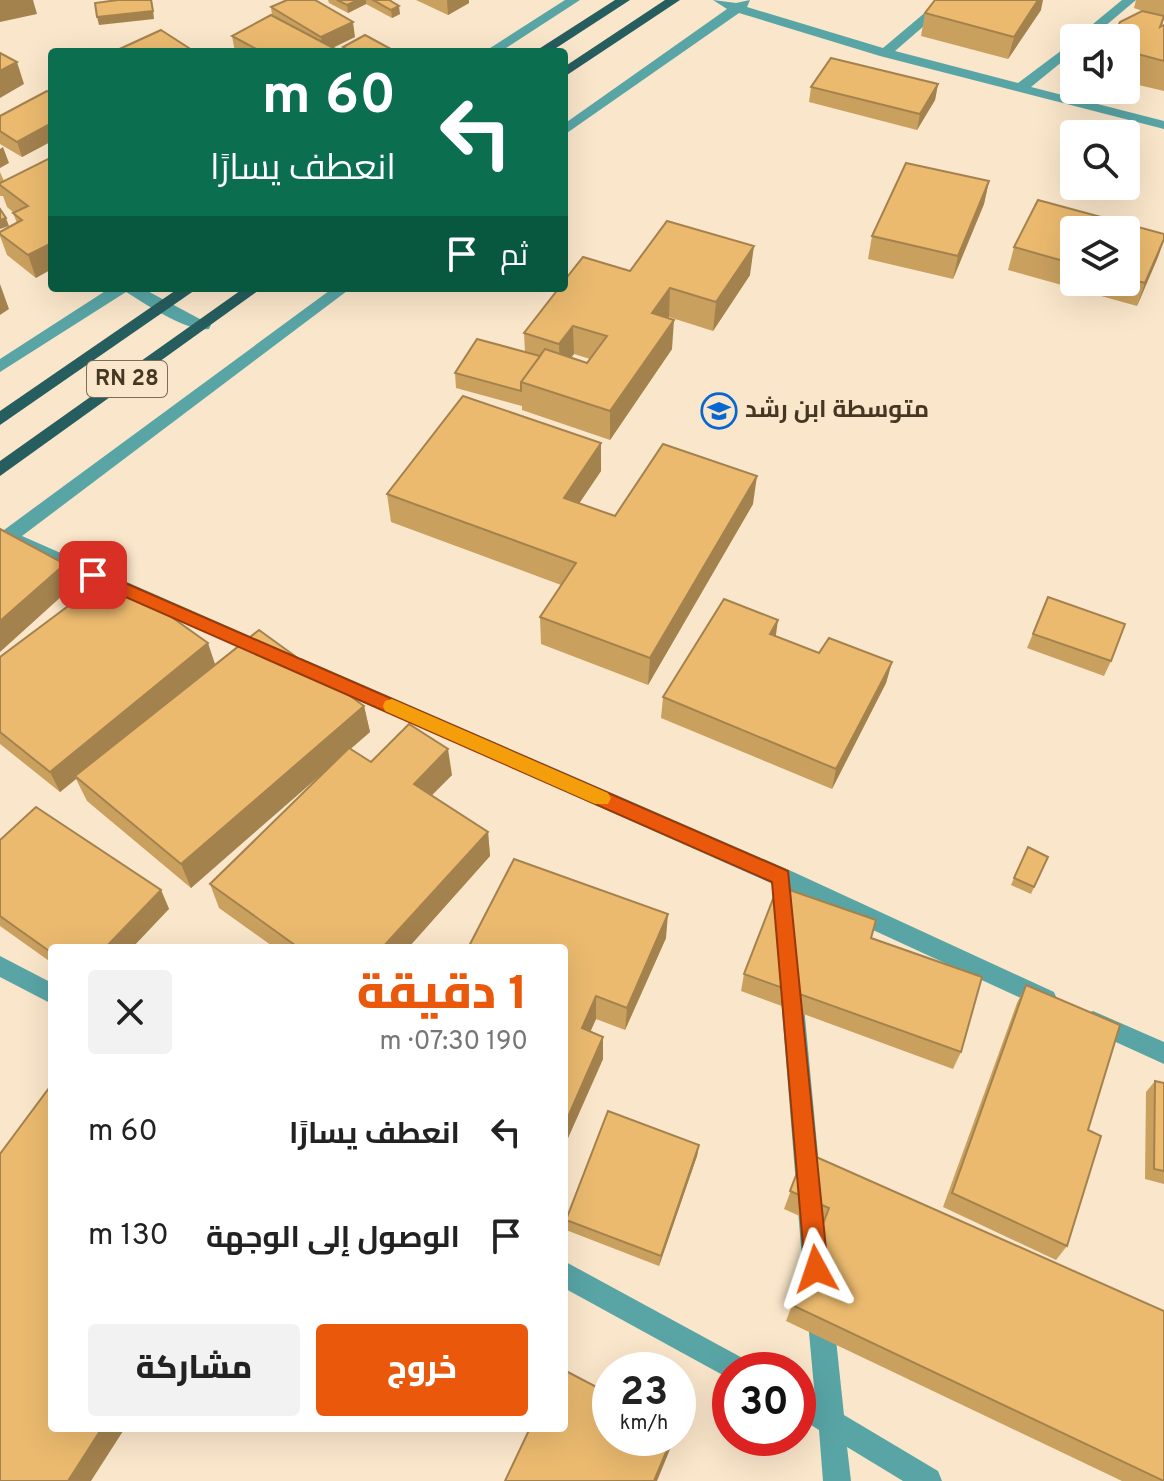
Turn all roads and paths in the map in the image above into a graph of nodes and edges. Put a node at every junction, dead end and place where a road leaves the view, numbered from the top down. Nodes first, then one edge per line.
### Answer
1 (574, 0) edge
2 (624, 0) edge
3 (674, 0) edge
4 (719, 0) edge
5 (948, 0) edge
6 (1130, 0) edge
7 (742, 4) edge
8 (1100, 24) edge
9 (497, 48) edge
10 (547, 48) edge
11 (885, 53) junction
12 (1060, 56) edge
13 (568, 70) edge
14 (1021, 88) junction
15 (1164, 125) edge
16 (568, 128) edge
17 (115, 292) edge
18 (138, 292) edge
19 (184, 292) edge
20 (248, 292) edge
21 (338, 292) edge
22 (162, 307) junction
23 (203, 325) junction
24 (0, 367) edge
25 (0, 419) edge
26 (0, 470) edge
27 (2, 539) edge
28 (781, 877) junction
29 (784, 908) edge
30 (788, 955) edge
31 (0, 966) edge
32 (48, 992) edge
33 (1164, 1053) edge
34 (568, 1276) edge
35 (712, 1355) edge
36 (816, 1412) edge
37 (830, 1420) junction
38 (837, 1481) edge
39 (928, 1481) edge

1 - 9 street
2 - 10 main road
3 - 13 main road
4 - 7 street
5 - 11 street
6 - 8 street
7 - 11 street
7 - 16 street
11 - 14 street
12 - 14 street
14 - 15 street
17 - 24 street
18 - 22 street
19 - 22 main road, RN 28
20 - 23 main road, RN 28
21 - 27 street
22 - 23 street
22 - 25 main road, RN 28
23 - 26 main road, RN 28
27 - 28 street
28 - 29 street
28 - 33 street
30 - 37 street
31 - 32 street
34 - 35 street
36 - 37 street
37 - 38 street
37 - 39 street

